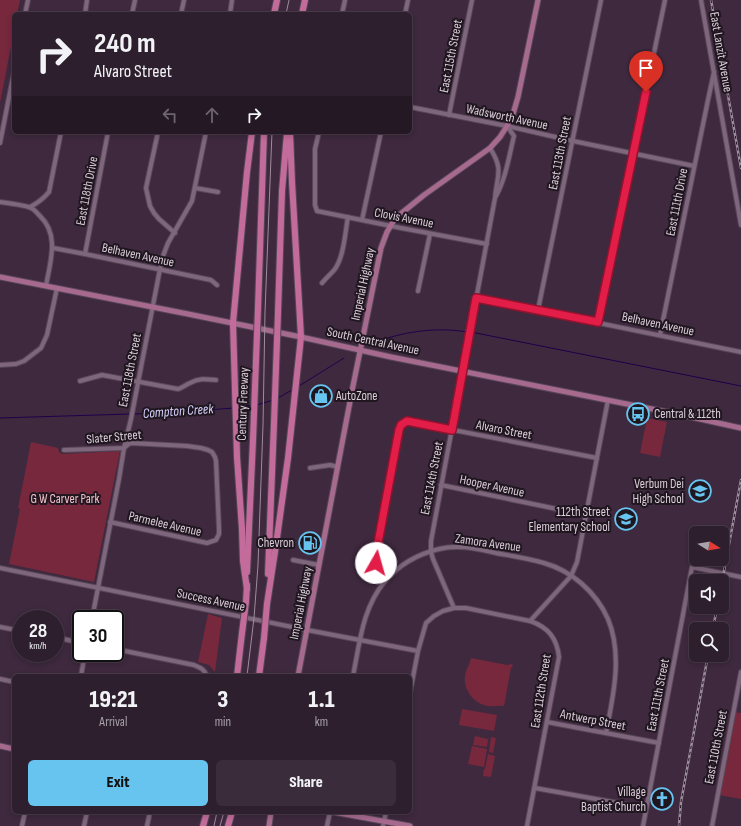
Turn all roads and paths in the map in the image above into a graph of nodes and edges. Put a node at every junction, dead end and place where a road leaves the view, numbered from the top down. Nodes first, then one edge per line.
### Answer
1 (28, 0) edge
2 (87, 0) edge
3 (135, 0) edge
4 (184, 0) edge
5 (232, 0) edge
6 (277, 0) edge
7 (305, 0) edge
8 (345, 0) edge
9 (408, 0) edge
10 (472, 0) edge
11 (538, 0) edge
12 (601, 0) edge
13 (665, 0) edge
14 (701, 0) edge
15 (26, 12) edge
16 (85, 12) edge
17 (132, 12) edge
18 (181, 12) edge
19 (230, 12) edge
20 (275, 12) edge
21 (302, 12) edge
22 (342, 12) edge
23 (405, 12) edge
24 (714, 72) junction
25 (12, 82) edge
26 (412, 108) edge
27 (449, 115) junction
28 (507, 126) junction
29 (61, 134) edge
30 (108, 134) edge
31 (158, 134) edge
32 (206, 134) edge
33 (252, 134) edge
34 (264, 134) edge
35 (287, 134) edge
36 (290, 134) edge
37 (319, 134) edge
38 (381, 134) edge
39 (573, 141) junction
40 (0, 143) edge
41 (490, 148) junction
42 (633, 154) junction
43 (694, 166) junction
44 (195, 188) junction
45 (218, 192) dead end
46 (495, 198) junction
47 (0, 202) edge
48 (30, 207) junction
49 (348, 217) junction
50 (362, 220) junction
51 (741, 225) edge
52 (390, 226) junction
53 (174, 233) junction
54 (430, 234) junction
55 (487, 244) junction
56 (53, 248) junction
57 (84, 254) junction
58 (160, 269) junction
59 (0, 277) edge
60 (322, 282) dead end
61 (217, 285) dead end
62 (46, 286) junction
63 (57, 288) junction
64 (418, 291) dead end
65 (476, 298) junction
66 (152, 307) junction
67 (538, 310) junction
68 (598, 322) junction
69 (233, 323) junction
70 (660, 335) junction
71 (301, 337) junction
72 (361, 350) junction
73 (741, 352) edge
74 (0, 365) edge
75 (463, 371) junction
76 (216, 380) dead end
77 (80, 381) dead end
78 (138, 382) junction
79 (608, 400) junction
80 (741, 428) edge
81 (452, 430) junction
82 (124, 448) junction
83 (64, 450) dead end
84 (597, 458) junction
85 (338, 467) junction
86 (310, 468) dead end
87 (441, 485) junction
88 (586, 515) junction
89 (110, 522) junction
90 (216, 540) joint
91 (431, 552) junction
92 (293, 560) dead end
93 (319, 565) junction
94 (0, 568) edge
95 (571, 576) junction
96 (741, 577) edge
97 (385, 581) junction
98 (98, 587) junction
99 (246, 589) junction
100 (267, 604) junction
101 (454, 608) junction
102 (94, 610) edge
103 (530, 621) junction
104 (0, 627) edge
105 (12, 629) edge
106 (307, 630) junction
107 (360, 640) junction
108 (124, 651) edge
109 (418, 651) junction
110 (83, 662) edge
111 (741, 672) edge
112 (81, 674) edge
113 (206, 674) edge
114 (237, 674) edge
115 (259, 674) edge
116 (298, 674) edge
117 (353, 674) edge
118 (0, 679) edge
119 (12, 682) edge
120 (412, 682) edge
121 (547, 722) junction
122 (606, 733) junction
123 (659, 743) junction
124 (0, 746) edge
125 (12, 749) edge
126 (535, 788) junction
127 (646, 808) junction
128 (24, 814) edge
129 (87, 814) edge
130 (150, 814) edge
131 (206, 814) edge
132 (231, 814) edge
133 (271, 814) edge
134 (330, 814) edge
135 (342, 814) edge
136 (386, 814) edge
137 (384, 824) edge
138 (22, 826) edge
139 (84, 826) edge
140 (147, 826) edge
141 (203, 826) edge
142 (228, 826) edge
143 (269, 826) edge
144 (327, 826) edge
145 (410, 826) edge
146 (527, 826) edge
147 (643, 826) edge
148 (712, 826) edge

1 - 15 street
2 - 16 street
3 - 17 street
4 - 18 street
5 - 19 street
6 - 20 highway
7 - 21 highway
8 - 22 street
9 - 23 street
10 - 27 street, East 115th Street
11 - 28 main road, Imperial Highway
12 - 39 street, East 113th Street
13 - 42 street
14 - 24 street, East Lanzit Avenue
24 - 43 street, East 111th Drive
24 - 51 street, East Lanzit Avenue
25 - 40 street
26 - 27 street, Wadsworth Avenue
27 - 28 street, Wadsworth Avenue
28 - 39 street, Wadsworth Avenue
28 - 41 main road, Imperial Highway
28 - 46 street, East 114th Street
29 - 48 street
30 - 57 street, East 118th Drive
31 - 53 street
32 - 44 street, East 118th Street
33 - 69 highway
34 - 99 highway, Century Freeway, bridge
35 - 100 highway, bridge
36 - 71 highway
37 - 49 street, Clovis Avenue
38 - 50 street
39 - 42 street, Wadsworth Avenue
39 - 67 street, East 113th Street
41 - 46 street, East 114th Street
41 - 52 main road, Imperial Highway
42 - 43 street, Wadsworth Avenue
42 - 68 street
43 - 70 street, East 111th Drive
44 - 45 street
44 - 53 street, East 118th Street
46 - 55 street, East 114th Street
47 - 48 street
48 - 56 street
49 - 50 street, Clovis Avenue
49 - 60 street
50 - 52 street, Clovis Avenue
52 - 54 street, Clovis Avenue
52 - 72 main road, Imperial Highway
53 - 58 street, East 118th Street
54 - 55 street, Clovis Avenue
54 - 64 street
55 - 65 street, East 114th Street
56 - 57 street, Belhaven Avenue
56 - 62 street
57 - 58 street, Belhaven Avenue
58 - 61 street, Belhaven Avenue
58 - 66 street, East 118th Street
59 - 62 main road, South Central Avenue
62 - 63 main road, South Central Avenue
63 - 66 main road, South Central Avenue
63 - 74 street
65 - 67 street, Belhaven Avenue
65 - 75 street, East 114th Street
66 - 69 main road, South Central Avenue
66 - 78 street, East 118th Street
67 - 68 street, Belhaven Avenue
68 - 70 street, Belhaven Avenue
69 - 71 main road, South Central Avenue
69 - 99 highway
70 - 73 street, Belhaven Avenue
71 - 72 main road, South Central Avenue
71 - 100 highway
72 - 75 main road, South Central Avenue
72 - 85 main road, Imperial Highway
75 - 79 main road, South Central Avenue
75 - 81 street, East 114th Street
76 - 78 street
77 - 78 street
78 - 82 street, East 118th Street
79 - 80 main road, South Central Avenue
79 - 84 street
81 - 84 street, Alvaro Street
81 - 87 street, East 114th Street
81 - 97 street, Alvaro Street
82 - 83 street, Slater Street
82 - 89 street, East 118th Street
82 - 90 street, Slater Street
84 - 88 street
85 - 86 street
85 - 93 main road, Imperial Highway
87 - 88 street, Hooper Avenue
87 - 91 street, East 114th Street
88 - 95 street
89 - 90 street, Parmelee Avenue
89 - 98 street, East 118th Street
91 - 95 street, Zamora Avenue
91 - 97 street, Zamora Avenue
91 - 101 street, East 114th Street
92 - 93 street
93 - 106 main road, Imperial Highway
94 - 98 street, Success Avenue
95 - 103 street
95 - 122 street, Zamora Avenue
96 - 123 street, East 111th Street
97 - 107 street
98 - 102 street, East 118th Street
98 - 106 street, Success Avenue
99 - 114 highway, Century Freeway, bridge
100 - 115 highway, bridge
101 - 103 street
101 - 109 street
103 - 121 street, East 112th Street
104 - 105 street
106 - 107 street, Success Avenue
106 - 116 main road, Imperial Highway
107 - 109 street, Success Avenue
107 - 117 street
108 - 113 street
109 - 120 street
110 - 112 street
111 - 148 street, East 110th Street
118 - 119 street
121 - 122 street, Antwerp Street
121 - 126 street, East 112th Street
122 - 123 street, Antwerp Street
123 - 127 street, East 111th Street
124 - 125 main road
126 - 127 street
126 - 146 street, East 112th Street
127 - 147 street, East 111th Street
128 - 138 street
129 - 139 street
130 - 140 street
131 - 141 highway
132 - 142 highway
133 - 143 main road
134 - 144 street
135 - 137 main road
136 - 137 street
137 - 145 main road

